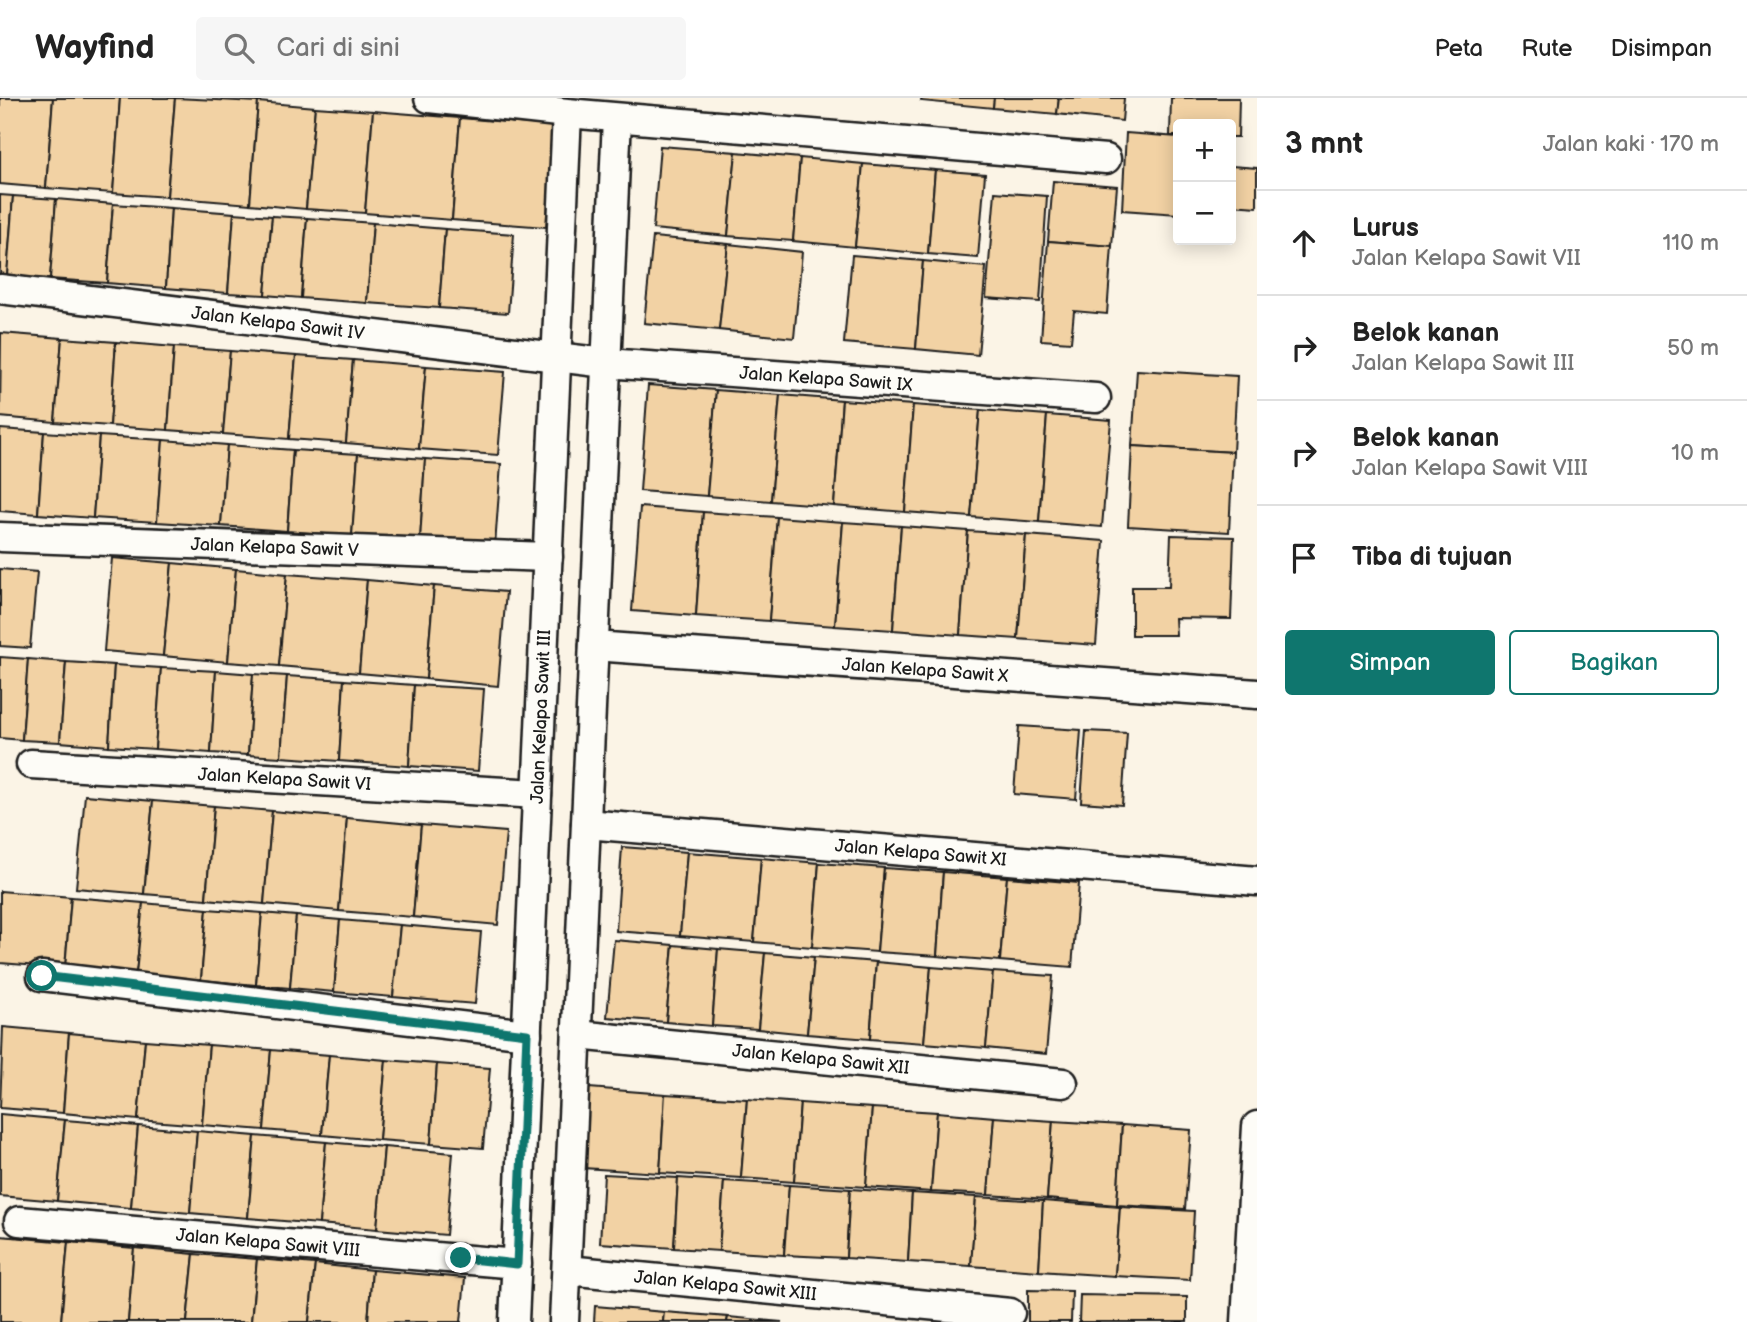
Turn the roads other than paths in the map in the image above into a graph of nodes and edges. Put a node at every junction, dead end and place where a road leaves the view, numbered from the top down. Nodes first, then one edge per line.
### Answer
1 (429, 98) edge
2 (567, 113) junction
3 (617, 117) junction
4 (1106, 159) dead end
5 (0, 289) edge
6 (557, 356) junction
7 (606, 363) junction
8 (1096, 398) dead end
9 (0, 537) edge
10 (548, 557) junction
11 (594, 646) junction
12 (1257, 694) edge
13 (31, 764) dead end
14 (537, 794) junction
15 (586, 824) junction
16 (1257, 881) edge
17 (42, 976) dead end
18 (527, 1034) junction
19 (577, 1035) junction
20 (1063, 1083) dead end
21 (1257, 1126) edge
22 (19, 1221) dead end
23 (517, 1264) junction
24 (566, 1270) junction
25 (1010, 1313) dead end
26 (514, 1322) edge
27 (564, 1322) edge
28 (1245, 1322) edge

1 - 2 street
2 - 3 street
2 - 6 street, Jalan Kelapa Sawit III
3 - 4 street
3 - 7 street
5 - 6 street, Jalan Kelapa Sawit IV
6 - 7 street, Jalan Kelapa Sawit IX
6 - 10 street, Jalan Kelapa Sawit III
7 - 8 street, Jalan Kelapa Sawit IX
7 - 11 street
9 - 10 street, Jalan Kelapa Sawit V
10 - 14 street, Jalan Kelapa Sawit III
11 - 12 street, Jalan Kelapa Sawit X
11 - 15 street
13 - 14 street, Jalan Kelapa Sawit VI
14 - 18 street, Jalan Kelapa Sawit III
15 - 16 street, Jalan Kelapa Sawit XI
15 - 19 street
17 - 18 street
18 - 23 street, Jalan Kelapa Sawit III
19 - 20 street, Jalan Kelapa Sawit XII
19 - 24 street
21 - 28 street
22 - 23 street, Jalan Kelapa Sawit VIII
23 - 26 street, Jalan Kelapa Sawit III
24 - 25 street, Jalan Kelapa Sawit XIII
24 - 27 street

